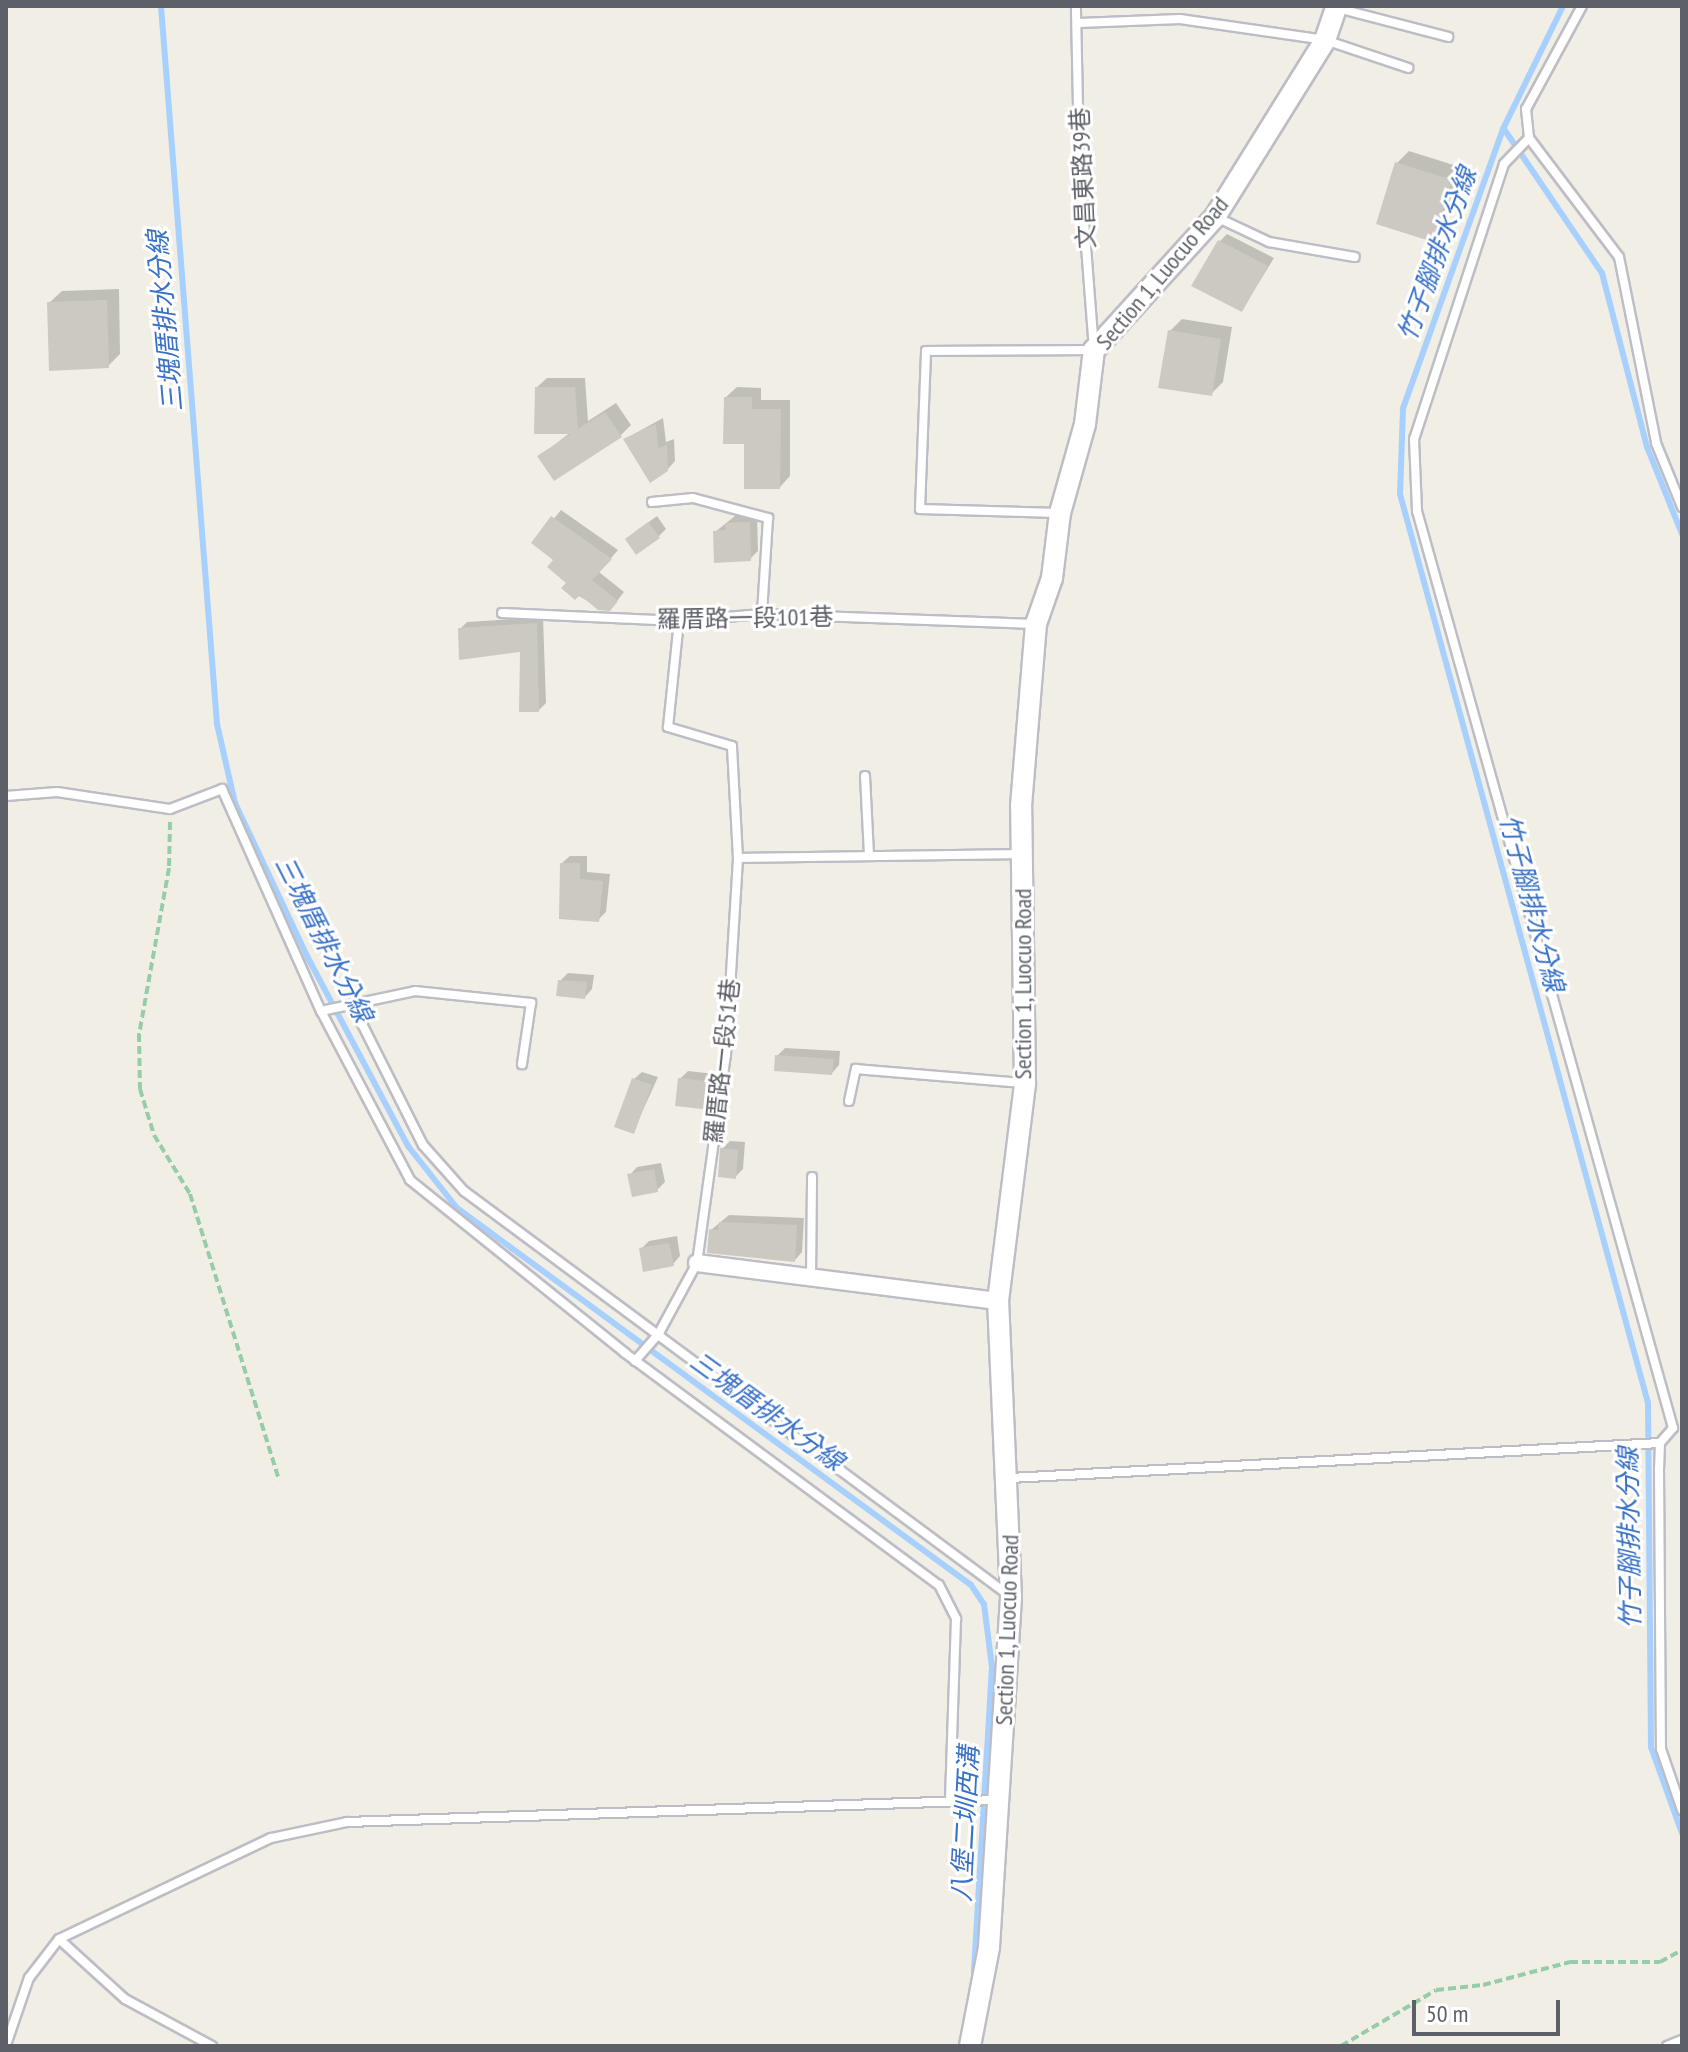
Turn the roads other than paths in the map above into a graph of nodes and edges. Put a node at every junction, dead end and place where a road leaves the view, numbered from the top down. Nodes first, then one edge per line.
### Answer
1 (1076, 6) edge
2 (1582, 6) edge
3 (1337, 7) edge
4 (1079, 23) junction
5 (1448, 37) dead end
6 (1325, 40) junction
7 (1408, 68) dead end
8 (1529, 138) junction
9 (1215, 217) junction
10 (1355, 257) dead end
11 (1094, 350) junction
12 (652, 502) dead end
13 (1682, 507) edge
14 (1060, 513) junction
15 (502, 613) dead end
16 (762, 614) junction
17 (679, 621) junction
18 (1036, 624) junction
19 (865, 776) dead end
20 (6, 796) edge
21 (1022, 854) junction
22 (869, 856) junction
23 (738, 858) junction
24 (352, 1004) junction
25 (321, 1011) junction
26 (522, 1064) dead end
27 (1025, 1083) junction
28 (849, 1101) dead end
29 (812, 1177) dead end
30 (697, 1263) junction
31 (811, 1277) junction
32 (998, 1301) junction
33 (659, 1333) junction
34 (638, 1358) junction
35 (1660, 1443) junction
36 (1010, 1478) junction
37 (1011, 1597) junction
38 (999, 1800) junction
39 (950, 1802) junction
40 (1682, 1810) edge
41 (59, 1939) junction
42 (1682, 2040) edge
43 (6, 2045) edge
44 (212, 2046) edge
45 (970, 2046) edge
46 (1667, 2046) edge

1 - 4 lane, 文昌東路39巷
2 - 8 lane
3 - 5 lane
3 - 6 street, Section 1, Luocuo Road
4 - 6 lane
4 - 11 lane, 文昌東路39巷
6 - 7 lane
6 - 9 street, Section 1, Luocuo Road
8 - 13 lane
8 - 35 lane
9 - 10 lane
9 - 11 street, Section 1, Luocuo Road
11 - 14 street, Section 1, Luocuo Road
11 - 14 lane
12 - 16 lane
14 - 18 street, Section 1, Luocuo Road
15 - 17 lane, 羅厝路一段101巷
16 - 17 lane, 羅厝路一段101巷
16 - 18 lane, 羅厝路一段101巷
17 - 23 lane, 羅厝路一段51巷
18 - 21 street, Section 1, Luocuo Road
19 - 22 lane
20 - 25 lane
21 - 22 lane
21 - 27 street, Section 1, Luocuo Road
22 - 23 lane
23 - 30 lane, 羅厝路一段51巷
24 - 25 lane
24 - 26 lane
24 - 33 lane
25 - 34 lane
27 - 28 lane
27 - 32 street, Section 1, Luocuo Road
29 - 31 lane
30 - 31 street
30 - 33 lane, 羅厝路一段51巷
31 - 32 street
32 - 36 street, Section 1, Luocuo Road
33 - 34 lane, 羅厝路一段51巷
33 - 37 lane
34 - 39 lane
35 - 36 lane
35 - 40 lane
36 - 37 street, Section 1, Luocuo Road
37 - 38 street, Section 1, Luocuo Road
38 - 39 lane
38 - 45 street, Section 1, Luocuo Road
39 - 41 lane
41 - 43 lane
41 - 44 lane
42 - 46 lane

